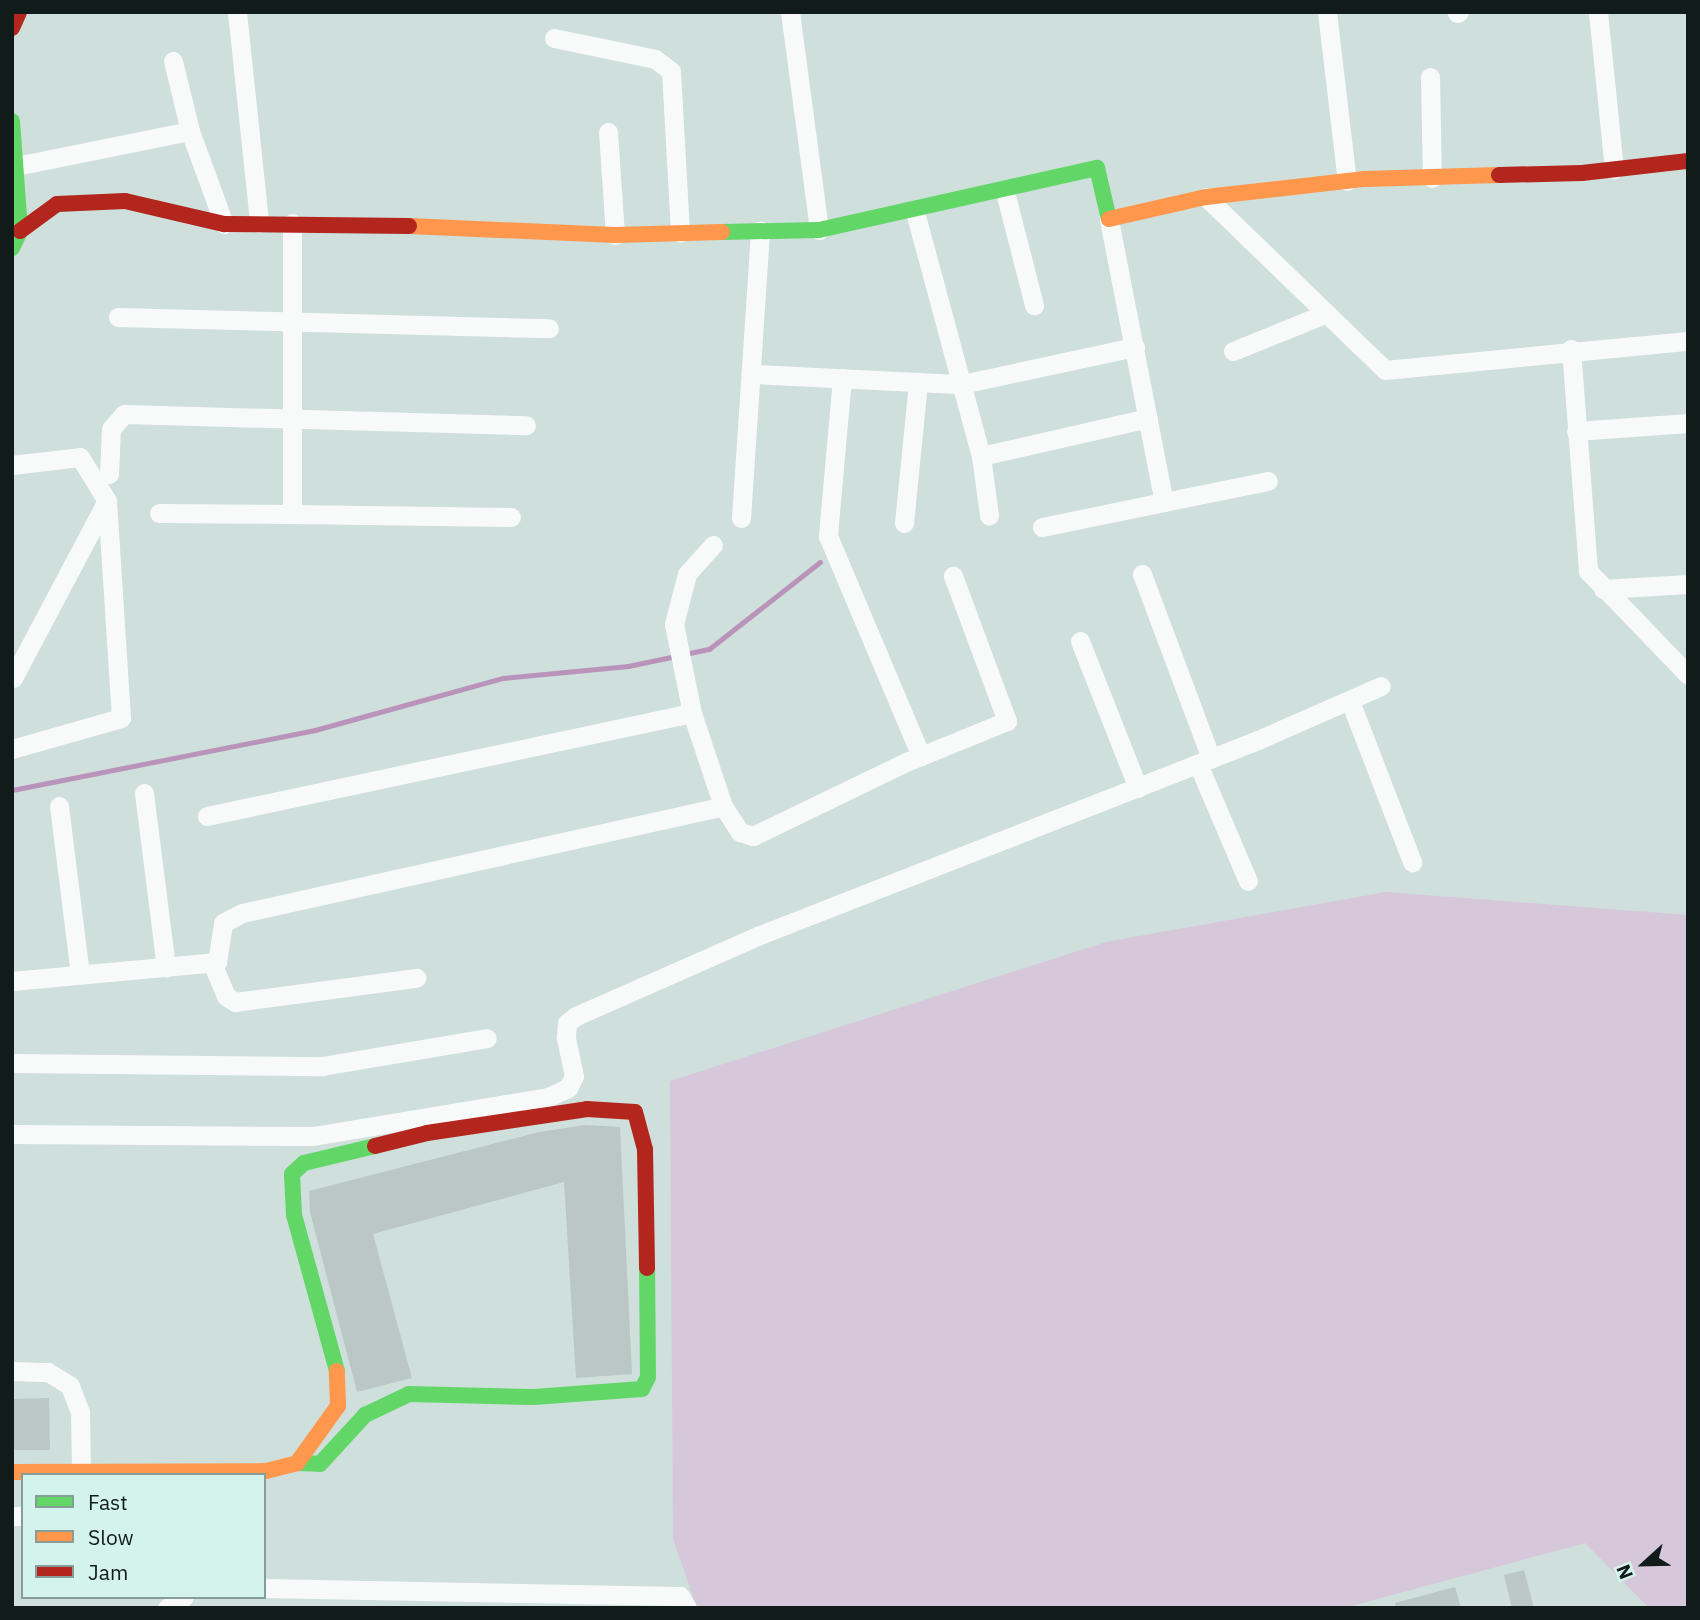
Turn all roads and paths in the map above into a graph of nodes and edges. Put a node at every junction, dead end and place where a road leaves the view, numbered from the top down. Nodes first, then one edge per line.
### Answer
1 (19, 12) edge
2 (237, 12) edge
3 (790, 12) edge
4 (1327, 12) edge
5 (1598, 12) edge
6 (12, 28) edge
7 (554, 38) dead end
8 (173, 61) dead end
9 (1430, 77) dead end
10 (12, 121) edge
11 (190, 131) junction
12 (608, 132) dead end
13 (1688, 161) edge
14 (16, 166) junction
15 (1614, 169) junction
16 (1433, 178) junction
17 (1348, 181) junction
18 (1005, 192) junction
19 (15, 195) edge
20 (1206, 197) junction
21 (915, 212) junction
22 (1109, 220) junction
23 (259, 223) junction
24 (292, 223) junction
25 (224, 224) junction
26 (819, 230) junction
27 (20, 231) junction
28 (760, 231) junction
29 (680, 233) junction
30 (615, 235) junction
31 (12, 248) edge
32 (1034, 305) dead end
33 (1327, 313) junction
34 (118, 317) dead end
35 (292, 320) junction
36 (549, 328) dead end
37 (1688, 341) edge
38 (1135, 347) junction
39 (1570, 349) junction
40 (1233, 351) dead end
41 (754, 374) junction
42 (842, 378) junction
43 (918, 382) junction
44 (962, 384) junction
45 (1148, 418) junction
46 (292, 420) junction
47 (1688, 423) edge
48 (526, 425) dead end
49 (1576, 430) junction
50 (981, 456) junction
51 (12, 465) edge
52 (108, 474) dead end
53 (1268, 481) dead end
54 (107, 501) junction
55 (1164, 502) junction
56 (159, 513) dead end
57 (292, 514) junction
58 (989, 515) dead end
59 (511, 517) dead end
60 (741, 518) dead end
61 (904, 523) dead end
62 (1042, 527) dead end
63 (713, 545) dead end
64 (1142, 574) dead end
65 (953, 576) dead end
66 (1688, 584) edge
67 (1603, 589) junction
68 (1080, 641) dead end
69 (1688, 675) edge
70 (13, 678) edge
71 (1381, 687) dead end
72 (1350, 701) junction
73 (692, 713) junction
74 (12, 749) edge
75 (921, 756) junction
76 (1205, 762) junction
77 (1138, 788) junction
78 (144, 793) dead end
79 (59, 806) dead end
80 (723, 806) junction
81 (206, 816) dead end
82 (1412, 862) dead end
83 (1248, 881) dead end
84 (212, 963) junction
85 (166, 968) junction
86 (80, 975) junction
87 (416, 978) dead end
88 (12, 981) edge
89 (487, 1038) dead end
90 (12, 1063) edge
91 (12, 1134) edge
92 (12, 1371) edge
93 (297, 1463) junction
94 (12, 1472) edge
95 (81, 1472) junction
96 (266, 1588) edge
97 (426, 1600) edge
98 (509, 1600) edge
99 (596, 1601) edge
100 (687, 1608) edge

1 - 6 street
2 - 23 street
3 - 26 street
4 - 17 street
5 - 15 street
7 - 29 street
8 - 11 street
9 - 16 street
10 - 14 street
11 - 14 street
11 - 25 street
12 - 30 street
13 - 15 street
14 - 19 street
15 - 16 street
16 - 17 street
17 - 20 street
18 - 21 street
18 - 22 street
18 - 32 street
19 - 27 street
20 - 22 street
20 - 33 street
21 - 26 street
21 - 44 street
22 - 38 street
23 - 24 street
23 - 25 street
24 - 30 street
24 - 35 street
25 - 27 street
26 - 28 street
27 - 31 street
28 - 29 street
28 - 41 street
29 - 30 street
33 - 39 street
33 - 40 street
34 - 35 street
35 - 36 street
35 - 46 street
37 - 39 street
38 - 44 street
38 - 45 street
39 - 49 street
41 - 42 street
41 - 60 street
42 - 43 street
42 - 75 street
43 - 44 street
43 - 61 street
44 - 50 street
45 - 50 street
45 - 55 street
46 - 48 street
46 - 52 street
46 - 57 street
47 - 49 street
49 - 67 street
50 - 58 street
51 - 54 street
53 - 55 street
54 - 70 street
54 - 74 street
55 - 62 street
56 - 57 street
57 - 59 street
63 - 73 street
64 - 76 street
65 - 75 street
66 - 67 street
67 - 69 street
68 - 77 street
71 - 72 street
72 - 76 street
72 - 82 street
73 - 80 street
73 - 81 street
75 - 80 street
76 - 77 street
76 - 83 street
77 - 91 street
78 - 85 street
79 - 86 street
80 - 84 street
84 - 85 street
84 - 87 street
85 - 86 street
86 - 88 street
89 - 90 street
92 - 95 street
93 - 93 street
93 - 95 street
94 - 95 street
96 - 97 street
97 - 98 street
98 - 99 street
99 - 100 street

